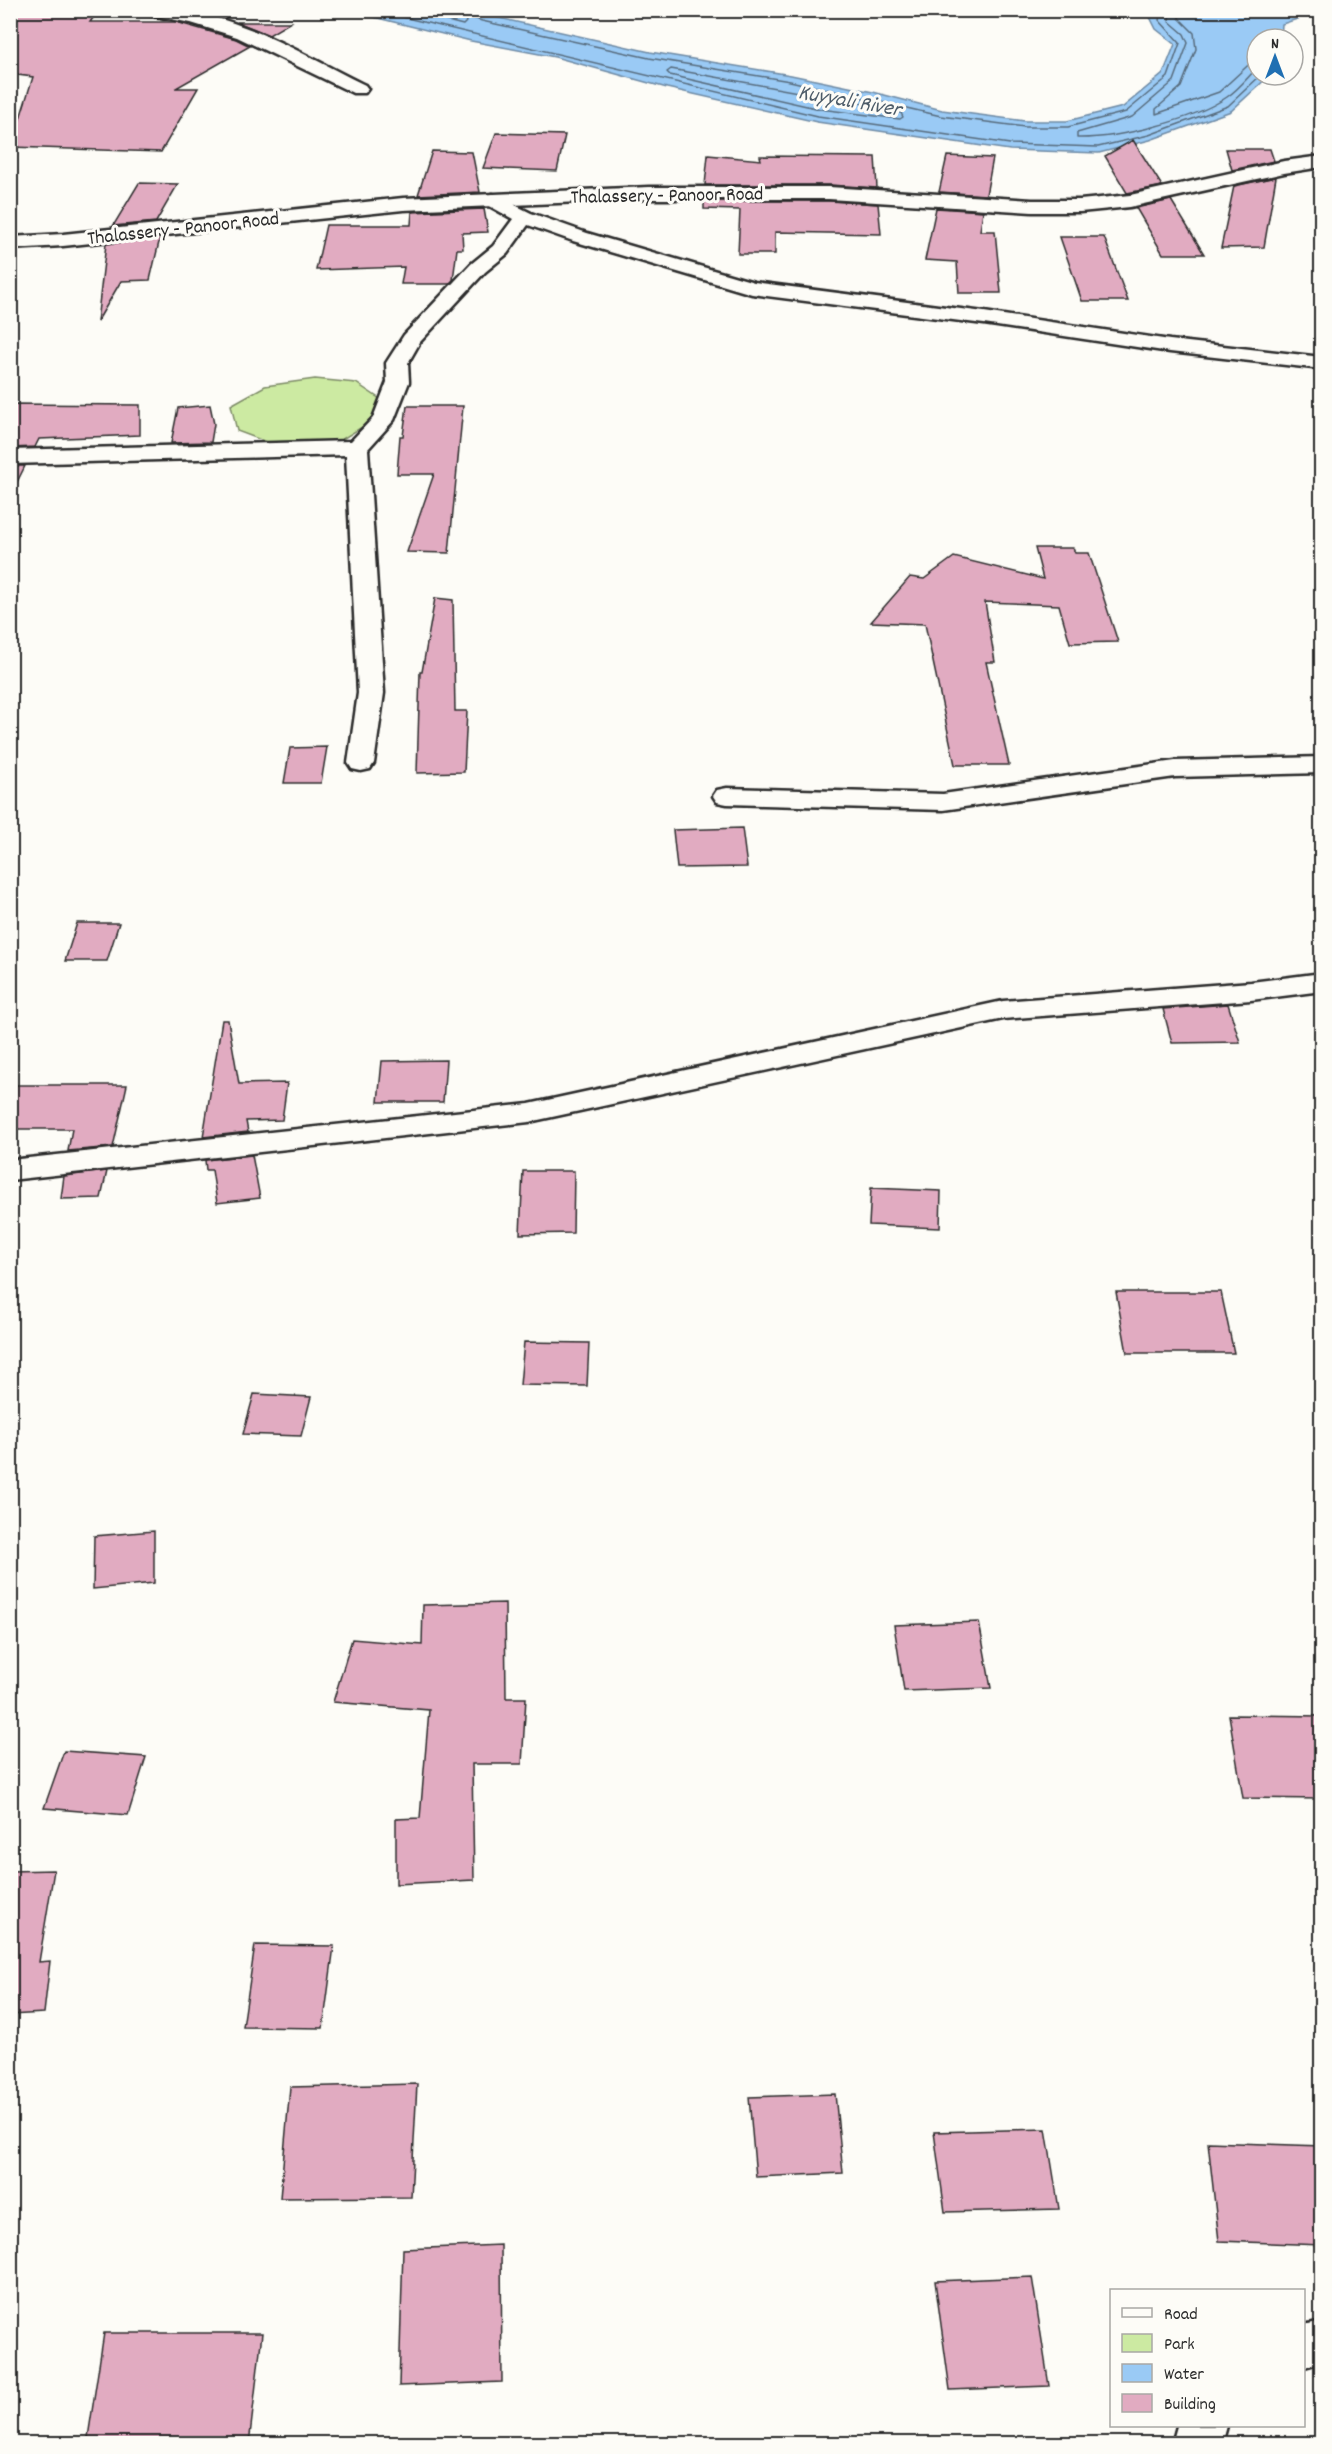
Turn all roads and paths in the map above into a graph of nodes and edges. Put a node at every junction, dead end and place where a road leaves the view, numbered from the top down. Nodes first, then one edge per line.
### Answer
1 (147, 10) edge
2 (359, 89) dead end
3 (1322, 162) edge
4 (493, 200) junction
5 (524, 218) junction
6 (10, 243) edge
7 (1322, 363) edge
8 (357, 448) junction
9 (10, 457) edge
10 (362, 763) dead end
11 (1322, 765) edge
12 (727, 796) dead end
13 (1322, 981) edge
14 (10, 1170) edge
15 (1322, 2341) edge
16 (1305, 2346) edge
17 (1202, 2427) edge
18 (1197, 2444) edge

1 - 2 street
3 - 4 street, Thalassery - Panoor Road
4 - 5 street
4 - 6 street, Thalassery - Panoor Road
5 - 7 street
5 - 8 street
8 - 9 street
8 - 10 street
11 - 12 street
13 - 14 street
15 - 16 street
17 - 18 street

